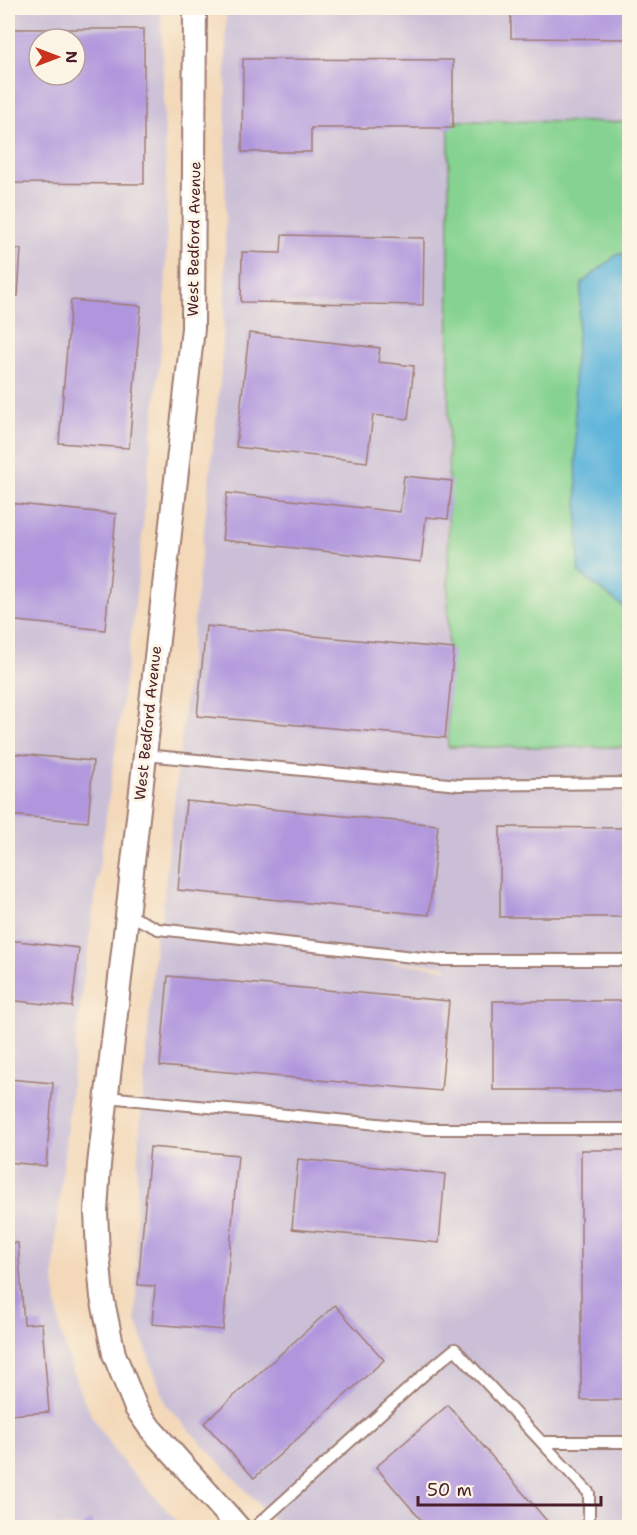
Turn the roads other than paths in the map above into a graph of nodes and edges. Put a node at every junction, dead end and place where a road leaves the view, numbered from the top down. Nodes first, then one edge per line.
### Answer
1 (195, 8) edge
2 (145, 755) junction
3 (630, 783) edge
4 (127, 914) junction
5 (630, 960) edge
6 (107, 1097) junction
7 (630, 1129) edge
8 (542, 1442) junction
9 (630, 1442) edge
10 (239, 1527) edge
11 (254, 1527) edge
12 (589, 1527) edge

1 - 2 street, West Bedford Avenue
2 - 3 lane
2 - 4 street, West Bedford Avenue
4 - 5 lane
4 - 6 street, West Bedford Avenue
6 - 7 lane
6 - 10 street, West Bedford Avenue
8 - 9 lane
8 - 11 lane
8 - 12 lane

